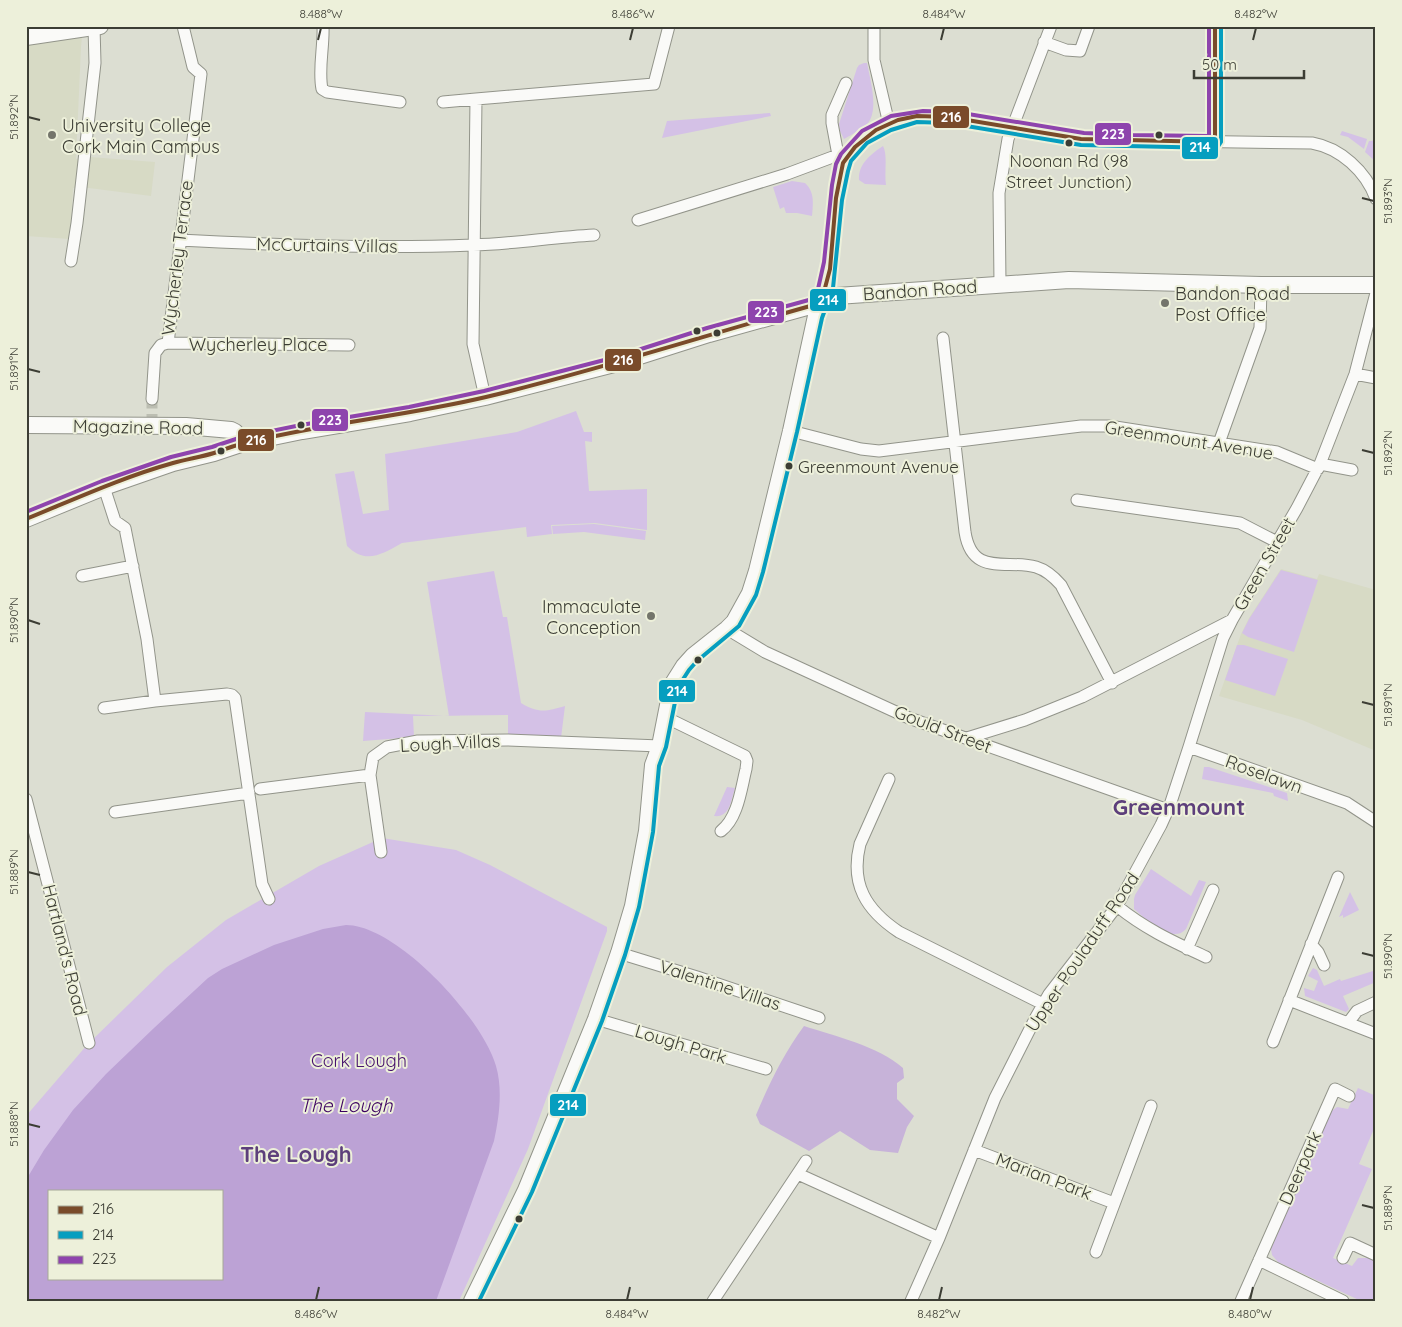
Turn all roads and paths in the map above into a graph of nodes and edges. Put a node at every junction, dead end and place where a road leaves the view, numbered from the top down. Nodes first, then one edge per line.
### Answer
1 (183, 26) edge
2 (322, 26) edge
3 (670, 26) edge
4 (874, 26) edge
5 (1051, 26) edge
6 (1089, 26) edge
7 (1215, 26) edge
8 (97, 27) edge
9 (26, 37) edge
10 (1044, 42) junction
11 (846, 83) dead end
12 (476, 99) junction
13 (400, 102) dead end
14 (443, 102) dead end
15 (889, 124) junction
16 (1012, 127) junction
17 (1215, 142) junction
18 (842, 157) junction
19 (1373, 183) edge
20 (1376, 199) edge
21 (638, 220) dead end
22 (594, 235) dead end
23 (179, 240) junction
24 (475, 245) junction
25 (71, 261) dead end
26 (1000, 284) junction
27 (1261, 285) junction
28 (1376, 285) edge
29 (1376, 293) edge
30 (821, 303) junction
31 (943, 338) dead end
32 (168, 343) junction
33 (349, 344) dead end
34 (1355, 374) junction
35 (1376, 378) edge
36 (485, 397) junction
37 (152, 399) tunnel mouth
38 (26, 425) edge
39 (792, 431) junction
40 (244, 443) junction
41 (954, 443) junction
42 (1219, 443) junction
43 (1319, 466) junction
44 (1352, 470) dead end
45 (104, 487) junction
46 (1078, 500) dead end
47 (26, 519) edge
48 (1277, 542) junction
49 (133, 566) junction
50 (82, 576) dead end
51 (1232, 620) junction
52 (727, 629) junction
53 (1112, 683) junction
54 (155, 701) junction
55 (104, 708) dead end
56 (665, 717) junction
57 (967, 738) junction
58 (660, 746) junction
59 (1189, 747) junction
60 (370, 776) junction
61 (889, 779) dead end
62 (260, 789) dead end
63 (249, 794) junction
64 (26, 799) edge
65 (1169, 808) junction
66 (115, 812) dead end
67 (1376, 822) edge
68 (721, 831) dead end
69 (381, 852) dead end
70 (1338, 877) dead end
71 (1213, 890) dead end
72 (269, 898) dead end
73 (1117, 906) junction
74 (1310, 944) junction
75 (1187, 949) junction
76 (619, 953) junction
77 (1206, 957) dead end
78 (1324, 965) dead end
79 (1289, 1000) junction
80 (1376, 1002) edge
81 (1043, 1004) junction
82 (819, 1018) dead end
83 (596, 1019) junction
84 (1348, 1023) junction
85 (1376, 1034) edge
86 (1273, 1042) dead end
87 (89, 1043) dead end
88 (766, 1069) dead end
89 (1349, 1096) dead end
90 (1151, 1106) dead end
91 (974, 1150) junction
92 (806, 1161) dead end
93 (798, 1174) junction
94 (1114, 1203) junction
95 (939, 1238) junction
96 (1096, 1252) dead end
97 (1376, 1255) edge
98 (1343, 1258) dead end
99 (1259, 1260) junction
100 (472, 1301) edge
101 (713, 1301) edge
102 (911, 1301) edge
103 (1241, 1301) edge
104 (1343, 1301) edge

1 - 23 street, Wycherley Terrace
2 - 13 street
3 - 12 street
4 - 15 street
5 - 10 street
6 - 10 street
7 - 17 street
8 - 9 main road
8 - 25 street
10 - 16 street
11 - 18 street
12 - 14 street
12 - 24 street
15 - 16 street
15 - 18 street
16 - 17 street
16 - 26 street
17 - 19 street
18 - 21 street
18 - 30 street
19 - 20 street
22 - 24 street, McCurtains Villas
23 - 24 street, McCurtains Villas
23 - 32 street, Wycherley Terrace
24 - 36 street
26 - 27 main road, Bandon Road
26 - 30 main road, Bandon Road
27 - 28 main road, Bandon Road
27 - 42 street
29 - 34 street, Green Street
30 - 36 main road, Bandon Road
30 - 39 main road
31 - 41 street
32 - 33 street, Wycherley Place
32 - 37 street, Wycherley Terrace
34 - 35 street
34 - 43 street, Green Street
36 - 40 main road, Bandon Road
38 - 40 main road, Magazine Road
39 - 41 street, Greenmount Avenue
39 - 52 main road
40 - 45 main road, Bandon Road
41 - 42 street, Greenmount Avenue
41 - 53 street
42 - 43 street, Greenmount Avenue
43 - 44 street, Greenmount Avenue
43 - 48 street, Green Street
45 - 47 main road, Bandon Road
45 - 49 street
46 - 48 street
48 - 51 street, Green Street
49 - 50 street
49 - 54 street
51 - 53 street, Green Street
51 - 59 street, Upper Pouladuff Road
52 - 56 main road
52 - 57 street, Gould Street
53 - 57 street, Green Street
54 - 55 street
54 - 63 street
56 - 58 main road
56 - 68 street
57 - 65 street, Gould Street
58 - 60 street, Lough Villas
58 - 76 main road
59 - 65 street, Upper Pouladuff Road
59 - 67 street, Roselawn
60 - 62 street
60 - 69 street
61 - 81 street
63 - 66 street
63 - 72 street
64 - 87 street, Hartland's Road
65 - 73 street, Upper Pouladuff Road
70 - 74 street
71 - 75 street
73 - 75 street
73 - 81 street, Upper Pouladuff Road
74 - 78 street
74 - 79 street
75 - 77 street
76 - 82 street, Valentine Villas
76 - 83 main road
79 - 84 street
79 - 86 street
80 - 84 street
81 - 91 street, Upper Pouladuff Road
83 - 88 street, Lough Park
83 - 100 main road
84 - 85 street
89 - 99 street, Deerpark
90 - 94 street, Marian Park
91 - 94 street, Marian Park
91 - 95 street, Upper Pouladuff Road
92 - 93 street
93 - 95 street
93 - 101 street
94 - 96 street, Marian Park
95 - 102 street, Upper Pouladuff Road
97 - 98 street
99 - 103 street, Deerpark
99 - 104 street

